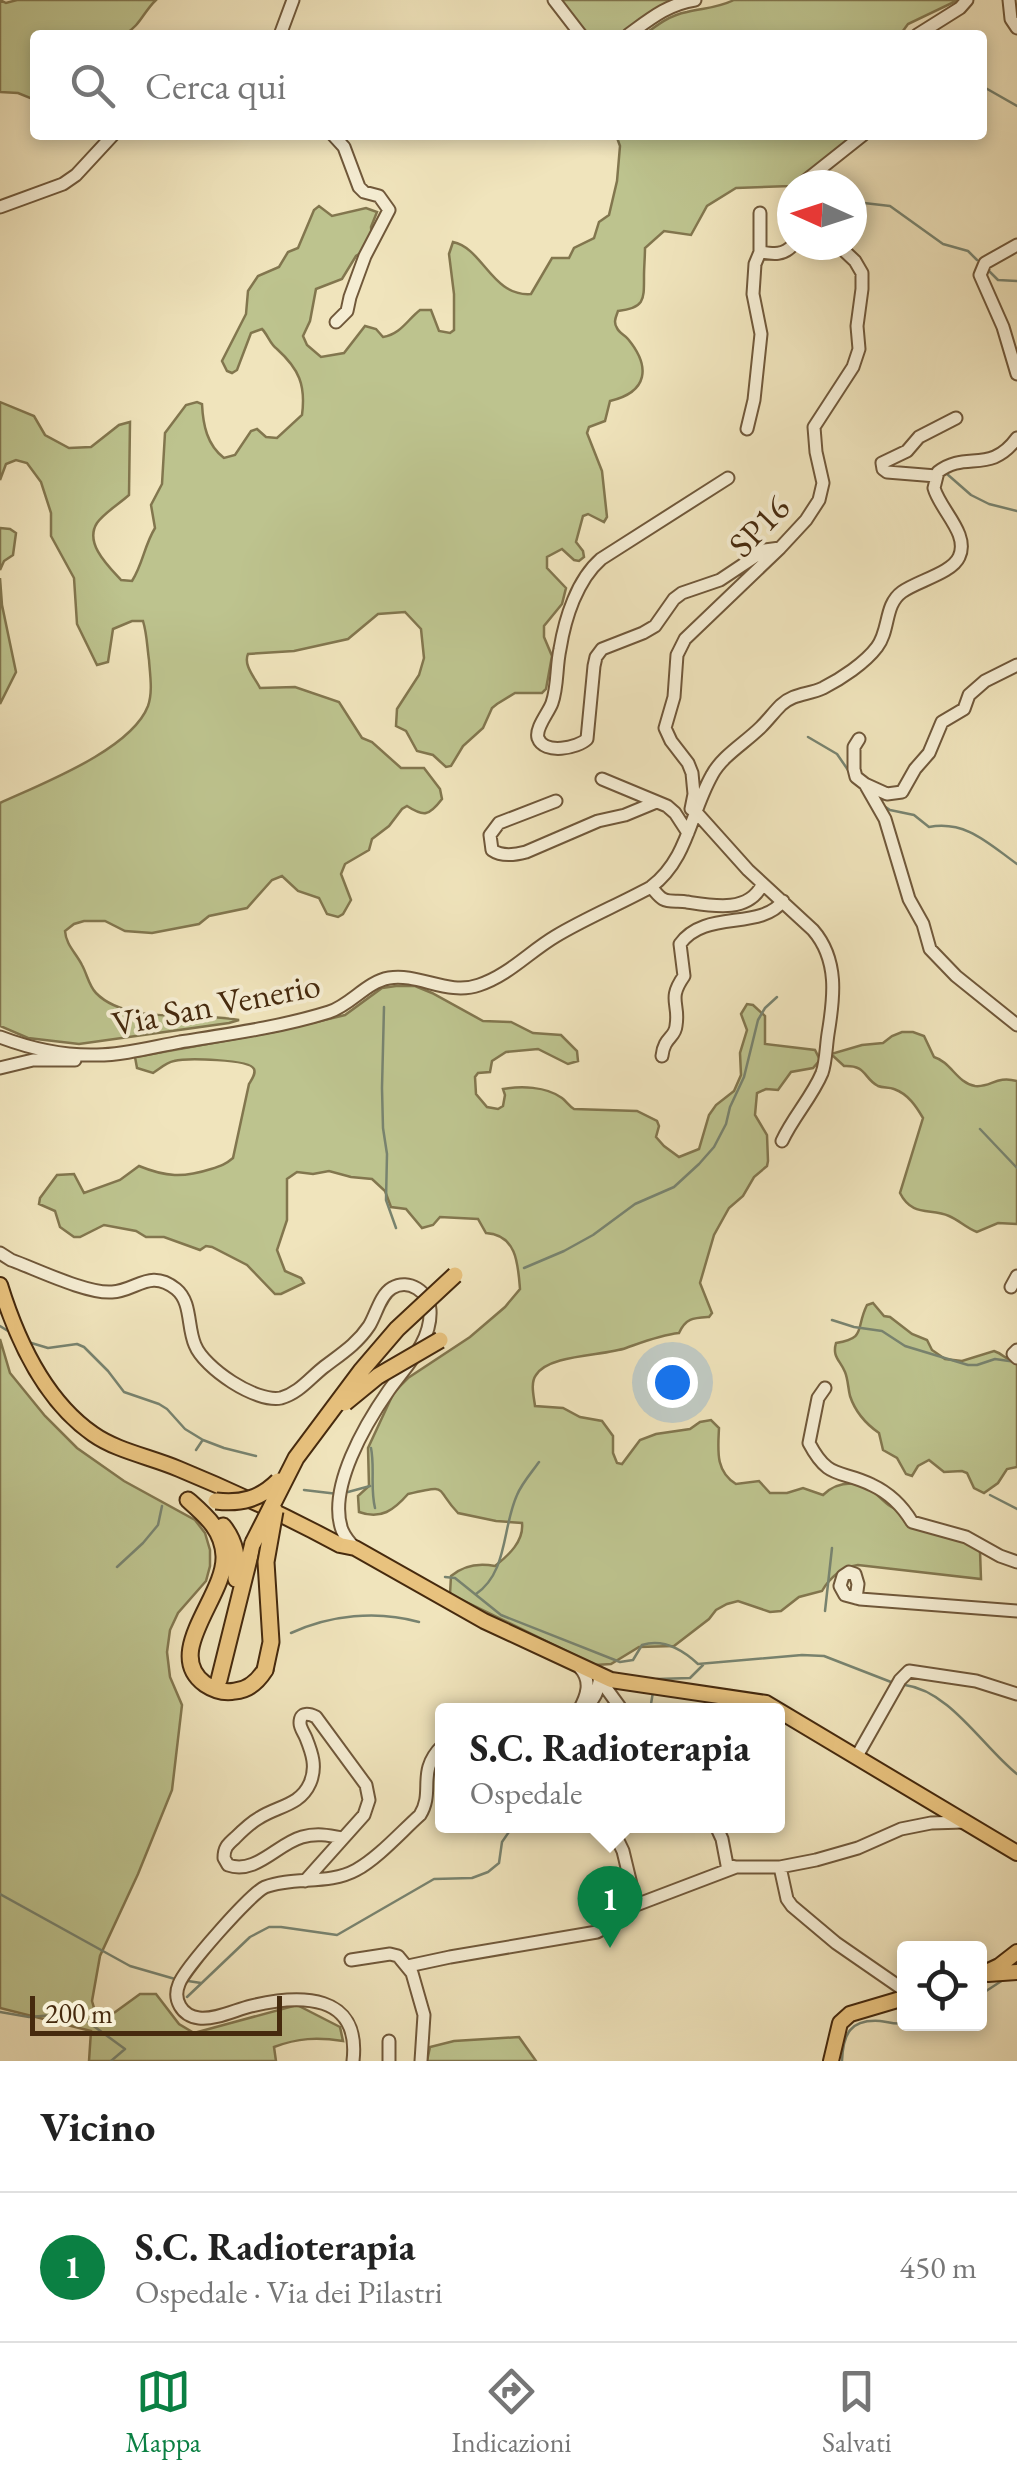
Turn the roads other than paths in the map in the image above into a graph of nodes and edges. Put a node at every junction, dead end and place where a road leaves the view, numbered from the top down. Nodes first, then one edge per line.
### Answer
1 (293, 0) edge
2 (554, 0) edge
3 (695, 0) edge
4 (968, 0) edge
5 (1008, 0) edge
6 (1017, 28) edge
7 (282, 30) edge
8 (577, 30) edge
9 (635, 30) edge
10 (926, 30) edge
11 (108, 140) edge
12 (337, 140) edge
13 (858, 140) edge
14 (819, 170) edge
15 (0, 207) edge
16 (760, 213) dead end
17 (1017, 245) edge
18 (760, 252) junction
19 (777, 254) edge
20 (853, 260) edge
21 (336, 322) dead end
22 (1017, 374) edge
23 (956, 418) dead end
24 (748, 429) dead end
25 (1017, 438) edge
26 (936, 476) junction
27 (728, 478) dead end
28 (780, 548) junction
29 (1017, 664) edge
30 (859, 739) dead end
31 (602, 779) dead end
32 (865, 784) junction
33 (556, 801) dead end
34 (654, 803) junction
35 (696, 812) junction
36 (688, 833) junction
37 (762, 884) junction
38 (651, 887) junction
39 (783, 901) junction
40 (1017, 1024) edge
41 (0, 1037) edge
42 (104, 1055) junction
43 (662, 1056) dead end
44 (0, 1068) edge
45 (782, 1141) dead end
46 (0, 1252) edge
47 (455, 1275) dead end
48 (0, 1285) edge
49 (445, 1338) dead end
50 (1017, 1350) edge
51 (1017, 1358) edge
52 (825, 1388) dead end
53 (320, 1426) junction
54 (296, 1458) junction
55 (188, 1500) junction
56 (355, 1548) junction
57 (1017, 1562) edge
58 (856, 1598) dead end
59 (1017, 1611) edge
60 (235, 1613) junction
61 (219, 1680) dead end
62 (601, 1683) junction
63 (1017, 1694) edge
64 (585, 1703) edge
65 (617, 1703) edge
66 (766, 1703) edge
67 (785, 1714) edge
68 (857, 1756) junction
69 (435, 1757) edge
70 (964, 1822) junction
71 (614, 1833) edge
72 (719, 1833) edge
73 (342, 1838) junction
74 (1017, 1853) edge
75 (736, 1867) junction
76 (780, 1867) junction
77 (305, 1881) junction
78 (636, 1905) junction
79 (1017, 1952) edge
80 (350, 1960) dead end
81 (408, 1966) junction
82 (987, 1972) edge
83 (897, 1985) edge
84 (897, 2000) edge
85 (390, 2041) dead end
86 (353, 2061) edge
87 (389, 2061) edge
88 (420, 2061) edge
89 (831, 2061) edge

1 - 7 street
2 - 8 street
3 - 9 street
4 - 10 street
5 - 6 street
11 - 15 street
12 - 21 street
13 - 14 street
16 - 18 street
17 - 22 street
18 - 19 street
18 - 24 street
20 - 28 street, SP16 / SP16
23 - 26 street
25 - 26 street
26 - 35 street, Via San Venerio
27 - 28 street
28 - 36 street, SP16 / SP16
29 - 32 street
30 - 32 street
31 - 34 street
32 - 40 street
33 - 34 street
34 - 36 street
35 - 36 street, Via San Venerio
35 - 37 street
36 - 38 street, Via San Venerio
37 - 38 street
37 - 39 street
38 - 42 street, Via San Venerio
39 - 43 street
39 - 45 street
41 - 42 street, Via San Venerio
42 - 44 street
46 - 56 street
47 - 53 highway, bridge
48 - 56 main road, bridge
49 - 53 highway, bridge
50 - 51 street
52 - 57 street
53 - 54 highway, bridge
54 - 55 highway, bridge
54 - 55 highway, bridge
54 - 60 highway, bridge
55 - 60 highway
56 - 62 main road
58 - 59 street
60 - 61 highway
62 - 64 street
62 - 65 street
62 - 66 main road
63 - 68 street
67 - 68 main road
68 - 70 main road
69 - 77 street
70 - 74 main road
70 - 76 street
71 - 78 street
72 - 75 street
73 - 73 street
73 - 77 street
75 - 76 street
75 - 78 street
76 - 83 street
77 - 86 street
78 - 81 street
79 - 82 main road
80 - 81 street
81 - 88 street
84 - 89 main road
85 - 87 street

